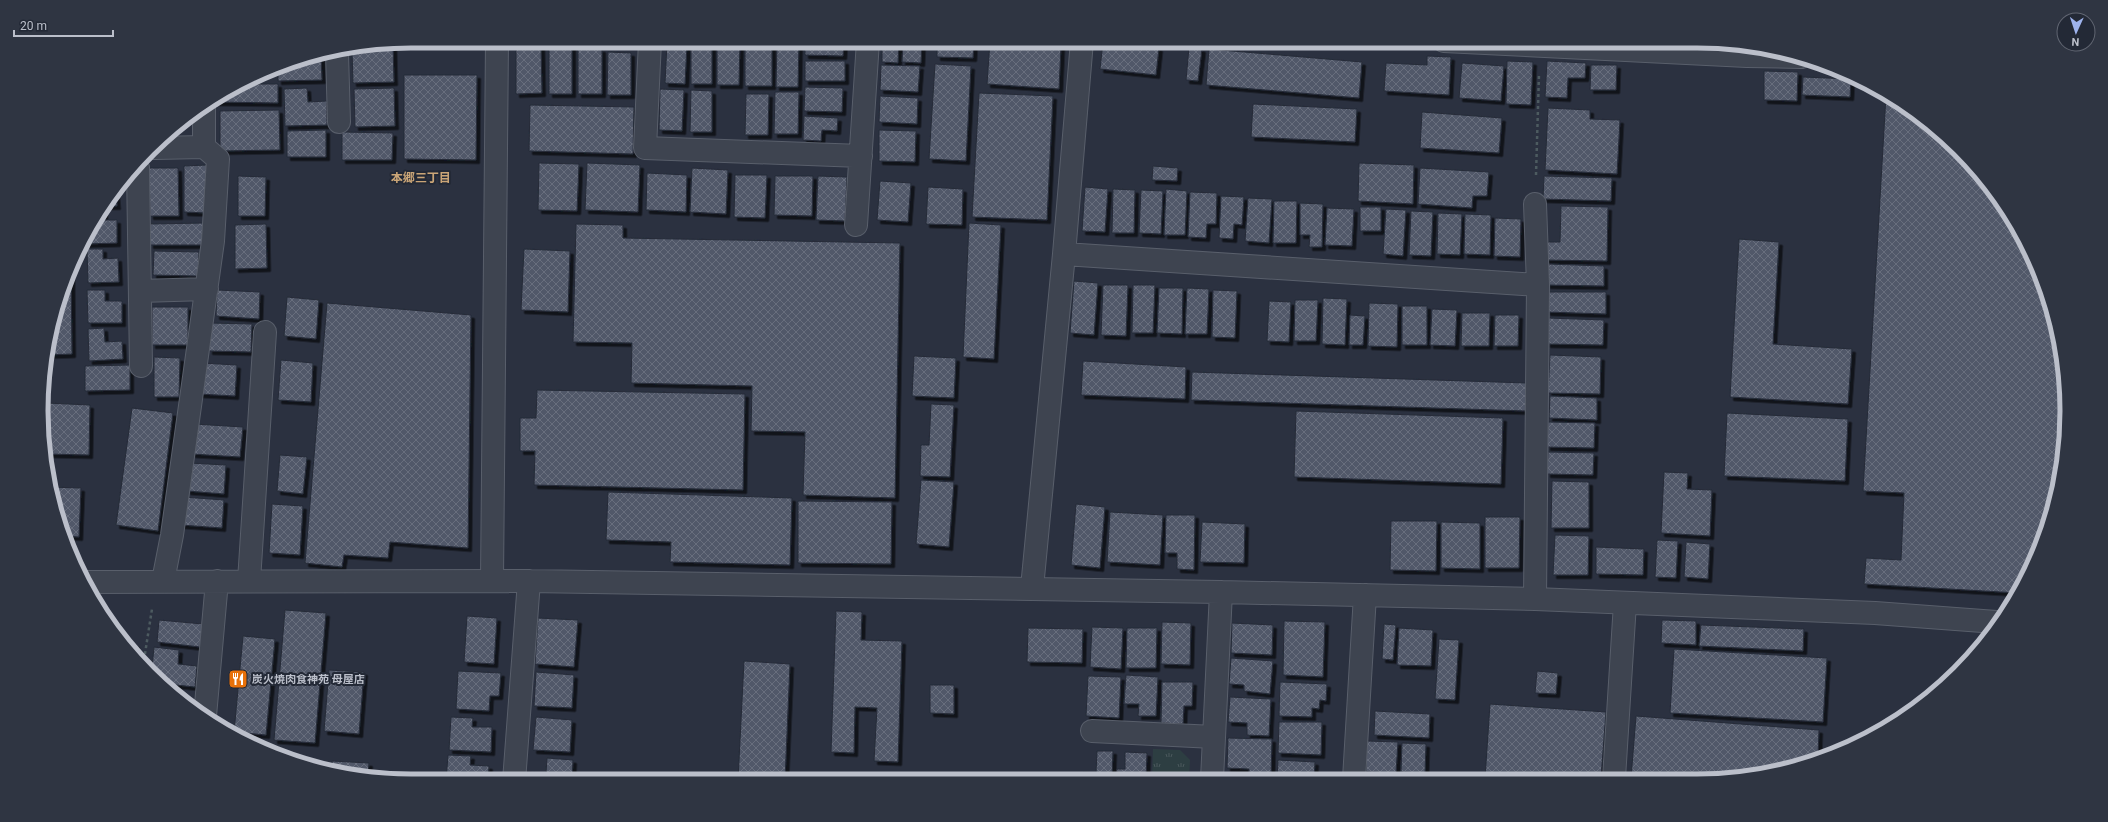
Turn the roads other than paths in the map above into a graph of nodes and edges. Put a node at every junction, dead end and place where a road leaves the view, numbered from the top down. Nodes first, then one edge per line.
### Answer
1 (497, 48) edge
2 (650, 48) edge
3 (868, 48) edge
4 (1081, 48) edge
5 (1640, 48) edge
6 (1769, 55) edge
7 (337, 56) edge
8 (204, 113) edge
9 (339, 122) dead end
10 (204, 147) junction
11 (161, 148) edge
12 (861, 156) junction
13 (138, 172) edge
14 (1535, 204) road end
15 (856, 225) dead end
16 (1064, 254) junction
17 (1538, 285) junction
18 (207, 289) junction
19 (140, 290) junction
20 (265, 332) dead end
21 (141, 366) dead end
22 (492, 580) junction
23 (160, 581) junction
24 (217, 581) junction
25 (249, 581) junction
26 (529, 581) junction
27 (91, 582) edge
28 (1032, 588) junction
29 (1221, 592) junction
30 (1364, 596) junction
31 (1535, 599) junction
32 (1625, 603) junction
33 (1993, 622) edge
34 (205, 710) edge
35 (1092, 731) dead end
36 (1214, 737) junction
37 (515, 774) edge
38 (1212, 774) edge
39 (1354, 774) edge
40 (1614, 774) edge

1 - 22 street
2 - 12 street
3 - 12 street
4 - 16 street
5 - 6 street
7 - 9 street
8 - 10 street
10 - 11 street
10 - 18 street
12 - 15 street
13 - 19 street
14 - 17 street
16 - 17 street
16 - 28 street
17 - 31 street
18 - 19 street
18 - 23 street
19 - 21 street
20 - 25 street
22 - 25 street
22 - 26 street
23 - 24 street
23 - 27 street
24 - 25 street
24 - 34 street
26 - 28 street
26 - 37 street
28 - 29 street
29 - 30 street
29 - 36 street
30 - 31 street
30 - 39 street
31 - 32 street
32 - 33 street
32 - 40 street
35 - 36 street
36 - 38 street

